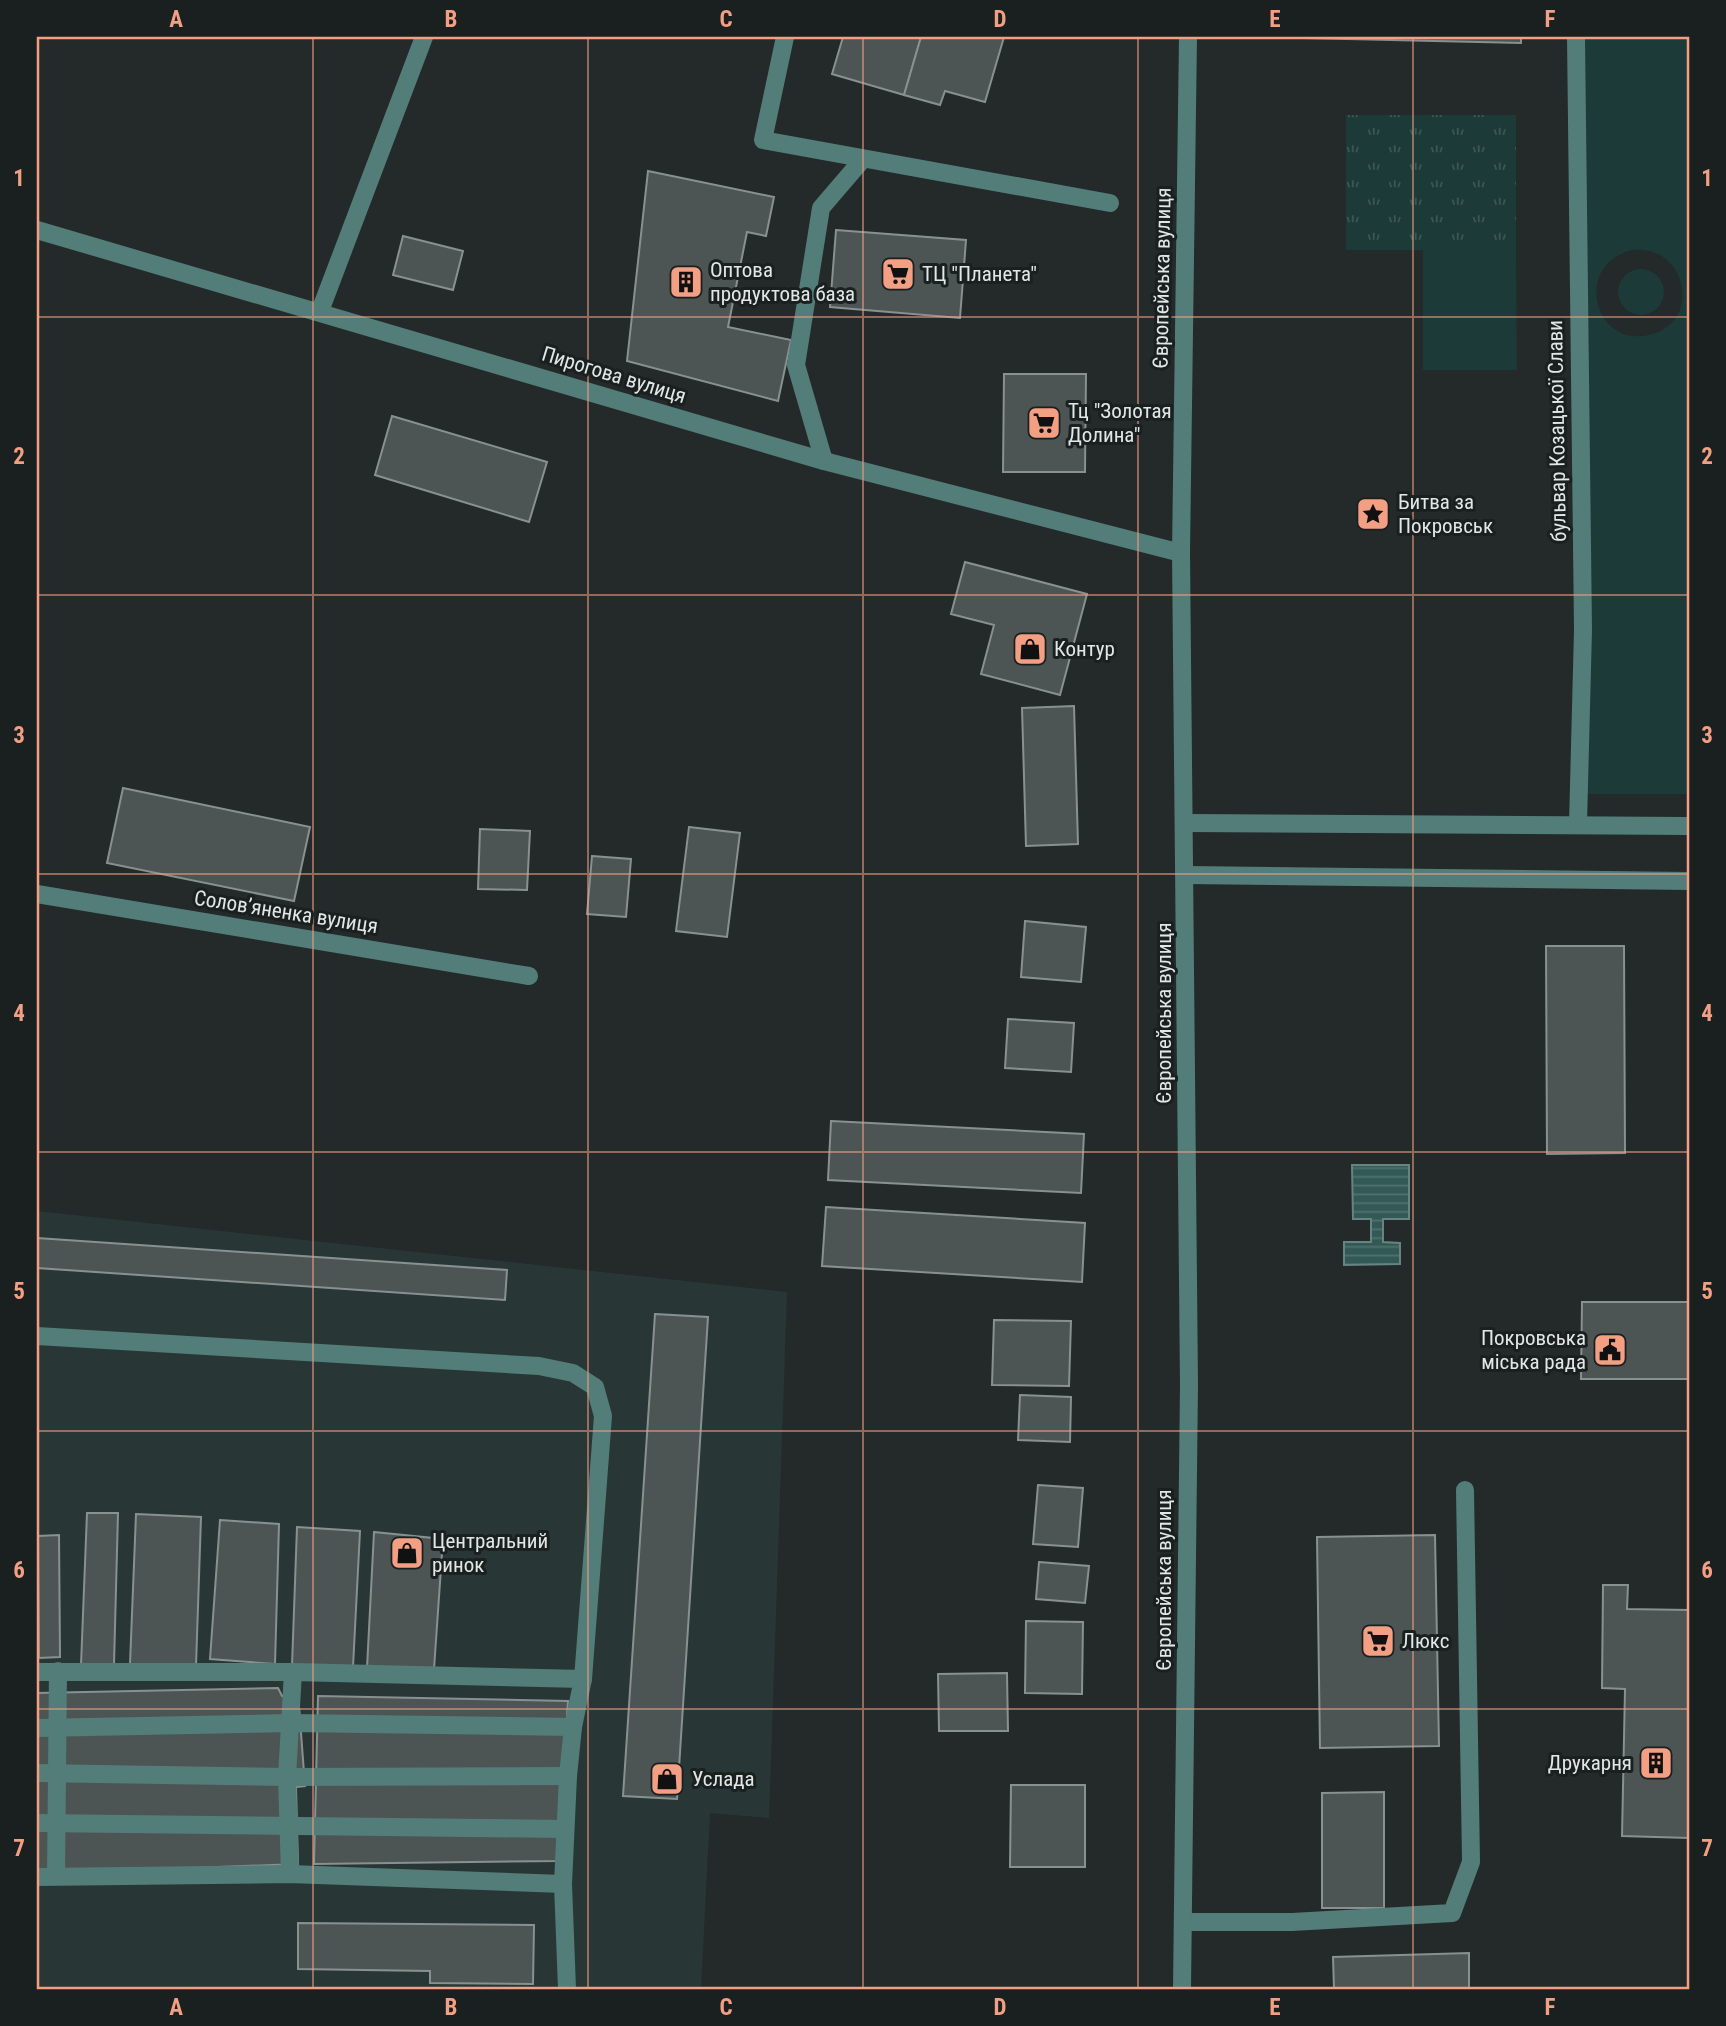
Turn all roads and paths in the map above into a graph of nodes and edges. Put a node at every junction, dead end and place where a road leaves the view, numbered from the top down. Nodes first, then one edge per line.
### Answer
1 (424, 37) edge
2 (785, 37) edge
3 (1188, 37) edge
4 (1576, 37) edge
5 (863, 159) junction
6 (1110, 203) dead end
7 (37, 230) edge
8 (320, 311) junction
9 (824, 461) junction
10 (1181, 553) junction
11 (1185, 823) junction
12 (1578, 824) junction
13 (1689, 826) edge
14 (1186, 875) junction
15 (1689, 881) edge
16 (37, 894) edge
17 (529, 975) dead end
18 (37, 1336) edge
19 (1465, 1490) dead end
20 (58, 1671) junction
21 (37, 1672) edge
22 (293, 1672) junction
23 (583, 1679) junction
24 (291, 1723) junction
25 (573, 1727) junction
26 (37, 1728) edge
27 (58, 1728) junction
28 (37, 1773) edge
29 (57, 1773) junction
30 (568, 1776) junction
31 (288, 1777) junction
32 (46, 1823) edge
33 (291, 1823) junction
34 (565, 1829) junction
35 (290, 1874) junction
36 (56, 1875) junction
37 (37, 1877) edge
38 (563, 1884) junction
39 (1184, 1922) junction
40 (567, 1989) edge
41 (1182, 1989) edge

1 - 8 street
2 - 5 street
3 - 10 street, Європейська вулиця
4 - 12 street, бульвар Козацької Слави
5 - 6 street
5 - 9 street
7 - 8 street, Пирогова вулиця
8 - 9 street, Пирогова вулиця
9 - 10 street, Пирогова вулиця
10 - 11 street, Європейська вулиця
11 - 12 street
11 - 14 street, Європейська вулиця
12 - 13 street
14 - 15 street
14 - 39 street, Європейська вулиця
16 - 17 street, Солов’яненка вулиця
18 - 23 street
19 - 39 street
20 - 21 street
20 - 22 street
20 - 27 street
22 - 23 street
22 - 24 street
23 - 25 street
24 - 25 street
24 - 27 street
24 - 31 street
25 - 30 street
26 - 27 street
27 - 29 street
28 - 29 street
29 - 31 street
29 - 32 street
30 - 31 street
30 - 34 street
31 - 33 street
32 - 33 street
32 - 36 street
33 - 34 street
33 - 35 street
34 - 38 street
35 - 36 street
35 - 38 street
36 - 37 street
38 - 40 street
39 - 41 street, Європейська вулиця

